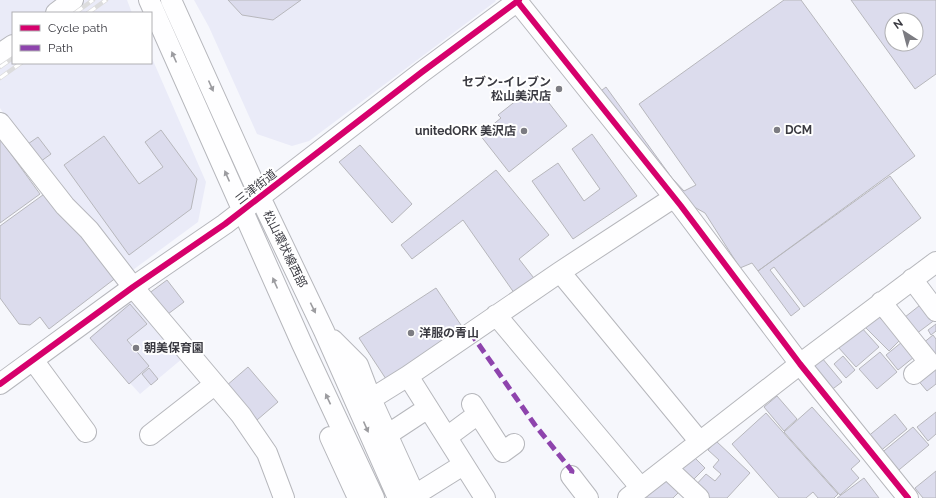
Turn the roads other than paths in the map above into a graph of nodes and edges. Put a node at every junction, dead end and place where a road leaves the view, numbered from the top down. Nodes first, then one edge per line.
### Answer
1 (73, 0) edge
2 (149, 0) edge
3 (171, 0) edge
4 (512, 2) edge
5 (57, 12) edge
6 (12, 46) edge
7 (0, 54) edge
8 (0, 123) edge
9 (260, 197) junction
10 (673, 198) junction
11 (242, 211) junction
12 (936, 262) edge
13 (560, 272) junction
14 (912, 279) junction
15 (133, 287) junction
16 (881, 302) junction
17 (936, 311) edge
18 (496, 315) junction
19 (324, 331) junction
20 (302, 344) junction
21 (33, 360) junction
22 (800, 364) junction
23 (914, 374) dead end
24 (408, 376) junction
25 (0, 384) edge
26 (214, 385) junction
27 (371, 399) junction
28 (428, 408) junction
29 (86, 432) dead end
30 (150, 435) dead end
31 (387, 435) junction
32 (447, 437) junction
33 (700, 442) junction
34 (514, 444) dead end
35 (463, 465) junction
36 (667, 468) junction
37 (571, 476) dead end
38 (635, 493) edge
39 (409, 497) edge
40 (284, 498) edge
41 (358, 498) edge
42 (374, 498) edge
43 (485, 498) edge
44 (588, 498) edge
45 (699, 498) edge
46 (908, 498) edge

1 - 5 street
11 -> 2 street, 松山環状線西部
3 -> 9 street, 松山環状線西部
4 - 9 street, 三津街道
4 - 10 street
6 - 7 street
8 - 15 street
9 - 11 street, 三津街道
9 -> 19 street, 松山環状線西部
10 - 13 street
10 - 22 street
11 - 15 street, 三津街道
20 -> 11 street, 松山環状線西部
12 - 14 street
13 - 18 street
13 - 33 street
14 - 16 street
14 - 17 street
15 - 21 street, 三津街道
15 - 26 street
16 - 22 street
16 - 23 street
18 - 24 street
18 - 38 street
19 - 27 street
19 -> 39 street, 松山環状線西部
20 - 41 street
42 -> 20 street, 松山環状線西部
21 - 25 street, 三津街道
21 - 29 street
22 - 33 street
22 - 46 street
24 - 27 street
24 - 28 street
26 - 30 street
26 - 40 street
27 - 31 street
28 - 31 street
28 - 32 street
31 - 39 street
32 - 34 street
32 - 35 street
33 - 36 street
35 - 39 street
35 - 43 street
36 - 38 street
36 - 45 street
37 - 44 street

